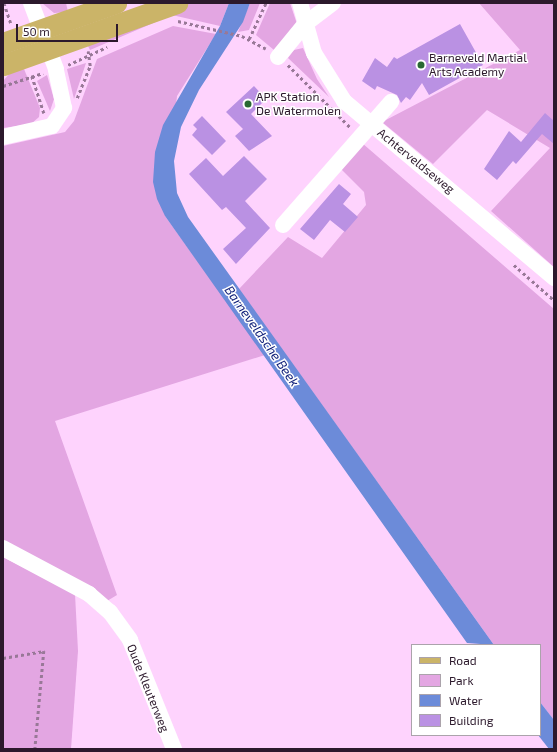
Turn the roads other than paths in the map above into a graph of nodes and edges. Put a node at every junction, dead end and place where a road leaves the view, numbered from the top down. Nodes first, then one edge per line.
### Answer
1 (32, 3) edge
2 (116, 3) edge
3 (300, 3) edge
4 (333, 3) edge
5 (176, 12) edge
6 (305, 24) junction
7 (42, 30) junction
8 (3, 43) edge
9 (49, 50) junction
10 (278, 57) dead end
11 (3, 65) edge
12 (391, 102) dead end
13 (372, 125) junction
14 (3, 137) edge
15 (283, 225) dead end
16 (554, 278) edge
17 (3, 548) edge
18 (174, 749) edge

1 - 7 street
2 - 7 main road
3 - 6 street, Achterveldseweg
4 - 6 street
5 - 9 main road
6 - 10 street
6 - 13 street, Achterveldseweg
7 - 8 main road
7 - 9 street
9 - 11 main road
9 - 14 street
12 - 13 street
13 - 15 street
13 - 16 street, Achterveldseweg
17 - 18 street, Oude Kleuterweg

